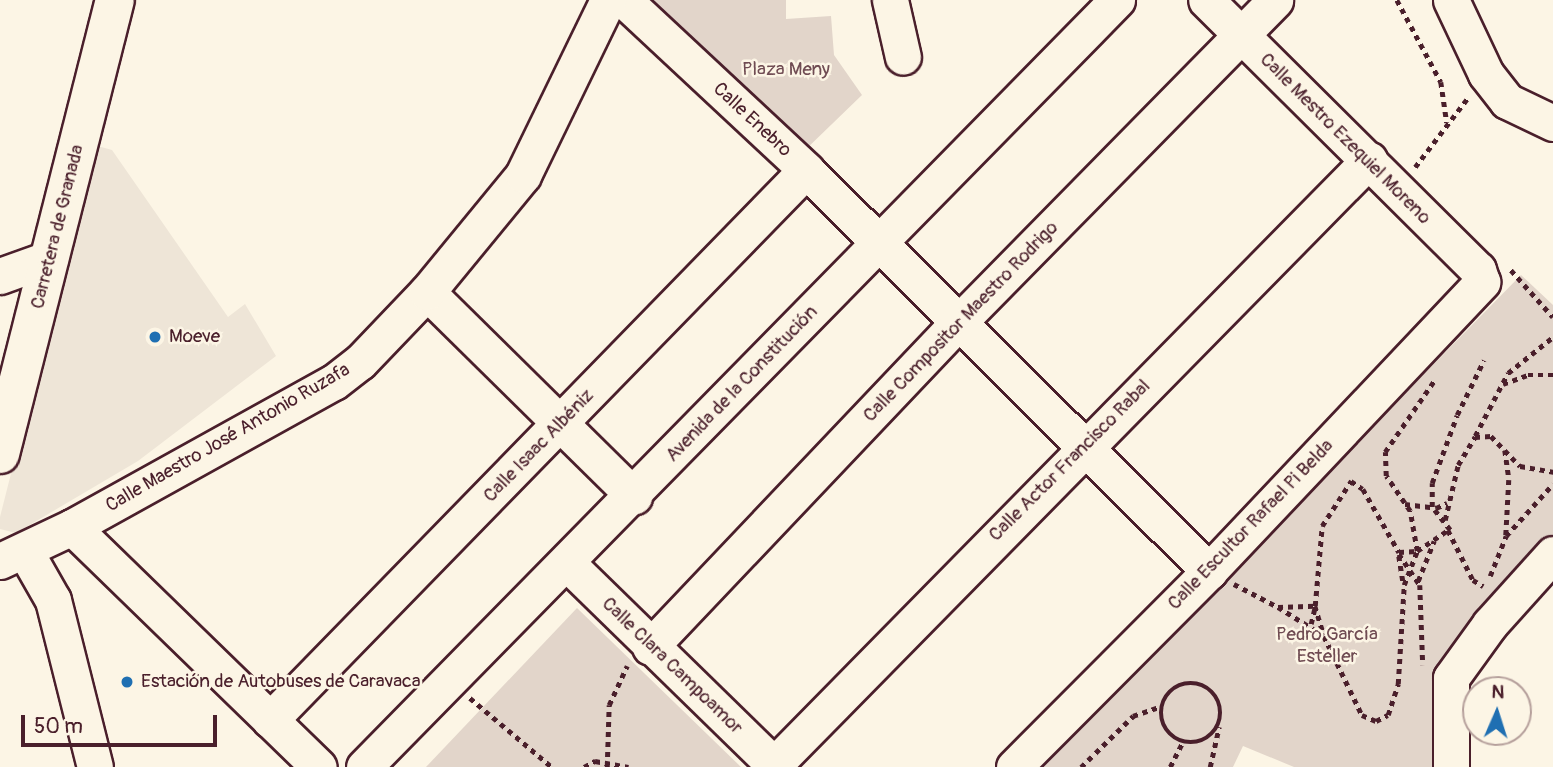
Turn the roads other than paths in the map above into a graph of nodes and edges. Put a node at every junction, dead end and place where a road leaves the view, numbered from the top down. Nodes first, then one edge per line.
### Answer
1 (115, 0) edge
2 (608, 0) edge
3 (624, 0) edge
4 (890, 0) edge
5 (1117, 0) edge
6 (1206, 0) edge
7 (1275, 0) edge
8 (1451, 0) edge
9 (1241, 37) junction
10 (902, 57) dead end
11 (1553, 124) edge
12 (1369, 160) junction
13 (806, 170) junction
14 (877, 243) junction
15 (50, 258) junction
16 (0, 276) edge
17 (1499, 277) joint
18 (427, 292) junction
19 (957, 324) junction
20 (561, 424) junction
21 (1083, 447) junction
22 (0, 454) edge
23 (634, 496) junction
24 (72, 527) junction
25 (1553, 554) edge
26 (13, 556) edge
27 (568, 564) junction
28 (1209, 571) junction
29 (648, 645) junction
30 (270, 720) junction
31 (775, 766) edge
32 (95, 767) edge
33 (319, 767) edge
34 (364, 767) edge
35 (1014, 767) edge
36 (1451, 767) edge

1 - 15 main road, Carretera de Granada
2 - 18 street, Calle Maestro José Antonio Ruzafa
3 - 13 street, Calle Enebro
4 - 10 street
5 - 14 street, Avenida de la Constitución
6 - 9 street, Calle Mestro Ezequiel Moreno
7 - 9 street, Calle Compositor Maestro Rodrigo
8 - 11 street
9 - 12 street, Calle Mestro Ezequiel Moreno
9 - 19 street, Calle Compositor Maestro Rodrigo
12 - 17 street, Calle Mestro Ezequiel Moreno
12 - 21 street, Calle Actor Francisco Rabal
13 - 14 street, Calle Enebro
13 - 20 street, Calle Isaac Albéniz
14 - 19 street, Calle Enebro
14 - 23 street, Avenida de la Constitución
15 - 16 street
15 - 22 main road, Carretera de Granada
17 - 28 street, Calle Escultor Rafael Pi Belda
18 - 20 street
18 - 24 street, Calle Maestro José Antonio Ruzafa
19 - 21 street, Calle Enebro
19 - 29 street, Calle Compositor Maestro Rodrigo
20 - 23 street
20 - 30 street, Calle Isaac Albéniz
21 - 28 street, Calle Enebro
21 - 31 street, Calle Actor Francisco Rabal
23 - 27 street, Avenida de la Constitución
24 - 26 street, Calle Maestro José Antonio Ruzafa
24 - 30 street
25 - 36 street
26 - 32 street
27 - 29 street, Calle Clara Campoamor
27 - 34 street, Avenida de la Constitución
28 - 35 street, Calle Escultor Rafael Pi Belda
29 - 31 street, Calle Clara Campoamor
30 - 33 street

